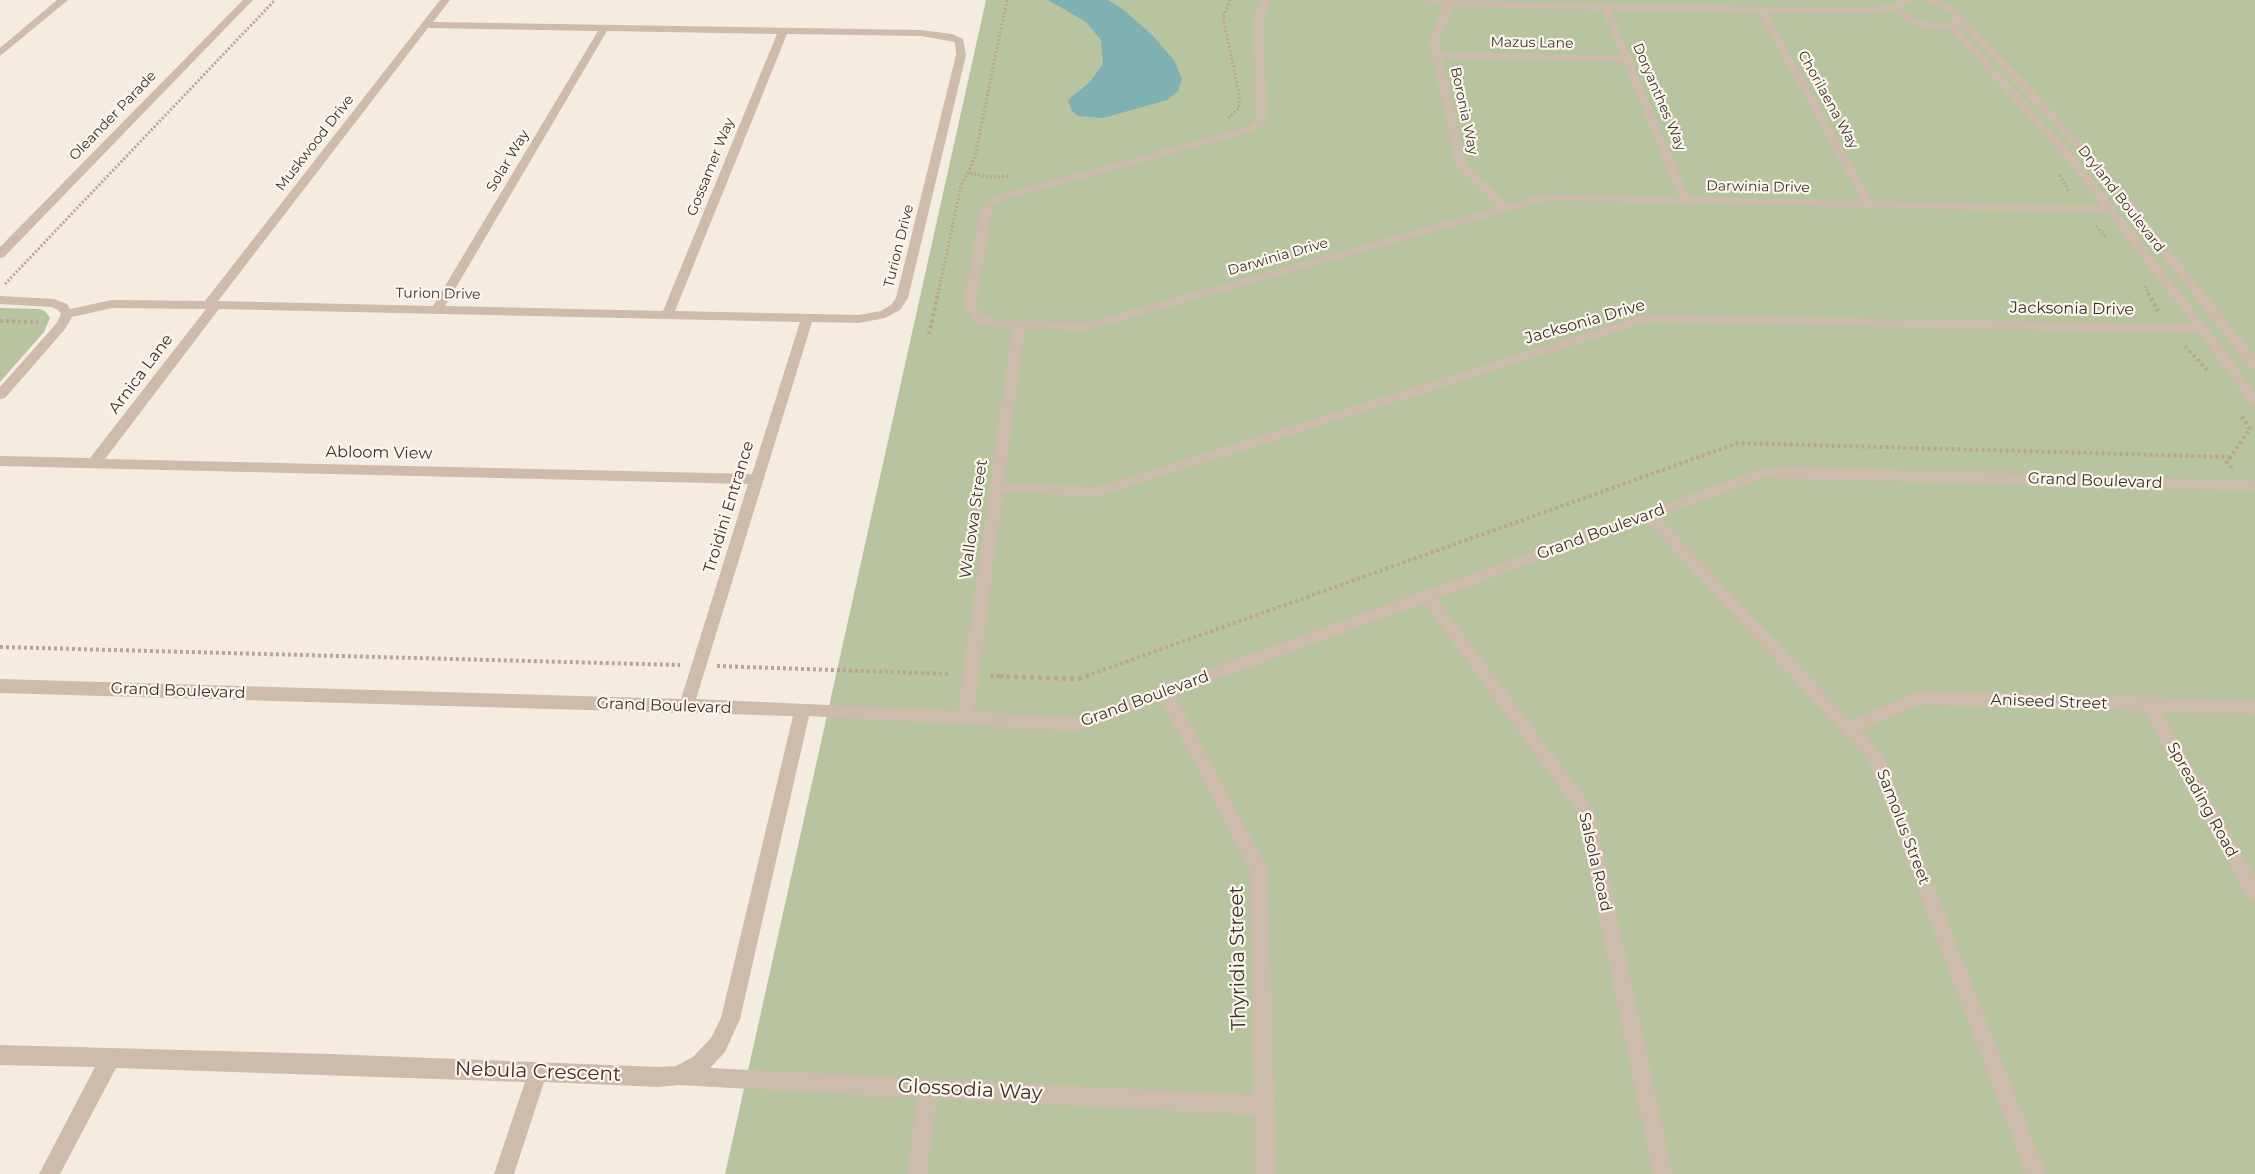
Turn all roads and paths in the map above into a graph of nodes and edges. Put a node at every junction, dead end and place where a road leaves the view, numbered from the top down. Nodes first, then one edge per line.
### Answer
1 (63, 0) edge
2 (248, 0) edge
3 (275, 0) edge
4 (445, 0) edge
5 (1007, 0) edge
6 (1230, 0) edge
7 (1267, 0) edge
8 (1425, 0) edge
9 (1809, 0) edge
10 (1933, 1) edge
11 (1904, 2) edge
12 (1449, 4) junction
13 (1605, 6) junction
14 (1761, 10) junction
15 (1817, 11) junction
16 (1868, 11) junction
17 (1956, 13) junction
18 (1910, 21) junction
19 (426, 25) junction
20 (1951, 26) junction
21 (604, 28) junction
22 (783, 31) junction
23 (0, 53) edge
24 (1437, 55) junction
25 (1627, 59) junction
26 (1228, 118) dead end
27 (968, 173) junction
28 (1020, 174) dead end
29 (1685, 201) junction
30 (1870, 205) junction
31 (1506, 209) junction
32 (2111, 210) junction
33 (0, 254) edge
34 (2, 286) dead end
35 (0, 300) edge
36 (212, 305) junction
37 (437, 309) junction
38 (67, 314) junction
39 (667, 315) junction
40 (807, 318) junction
41 (0, 321) edge
42 (1019, 325) junction
43 (2203, 329) junction
44 (31, 330) dead end
45 (929, 334) dead end
46 (2255, 365) edge
47 (0, 395) edge
48 (2255, 402) edge
49 (2246, 434) dead end
50 (2255, 434) edge
51 (0, 462) edge
52 (93, 464) junction
53 (757, 479) junction
54 (2255, 486) edge
55 (997, 487) junction
56 (1649, 514) junction
57 (1427, 596) junction
58 (0, 647) edge
59 (699, 666) junction
60 (834, 669) dead end
61 (0, 686) edge
62 (1165, 692) junction
63 (2149, 705) junction
64 (687, 707) junction
65 (2255, 707) edge
66 (803, 709) junction
67 (965, 718) junction
68 (1849, 728) junction
69 (2255, 894) edge
70 (0, 1055) edge
71 (110, 1059) junction
72 (538, 1071) junction
73 (676, 1076) junction
74 (928, 1088) junction
75 (1264, 1106) junction
76 (49, 1174) edge
77 (504, 1174) edge
78 (917, 1174) edge
79 (1266, 1174) edge
80 (1663, 1174) edge
81 (2036, 1174) edge

1 - 23 street
2 - 33 street, Oleander Parade
3 - 34 path
4 - 19 street, Muskwood Drive
5 - 27 path
6 - 26 path
7 - 42 street, Darwinia Drive
8 - 12 street
9 - 15 street
10 - 17 street, Dryland Boulevard
11 - 16 street
11 - 18 street
12 - 13 street
12 - 24 street, Boronia Way
13 - 14 street
13 - 25 street, Doryanthes Way
14 - 15 street
14 - 30 street, Chorilaena Way
15 - 16 street
16 - 18 street
17 - 20 street
17 - 46 street, Dryland Boulevard
18 - 20 street
19 - 21 street, Turion Drive
19 - 36 street, Muskwood Drive
20 - 32 street, Dryland Boulevard
21 - 22 street, Turion Drive
21 - 37 street, Solar Way
22 - 39 street, Gossamer Way
22 - 40 street, Turion Drive
24 - 25 street, Mazus Lane
24 - 31 street, Boronia Way
25 - 29 street, Doryanthes Way
27 - 28 path
27 - 45 path
29 - 30 street, Darwinia Drive
29 - 31 street, Darwinia Drive
30 - 32 street, Darwinia Drive
31 - 42 street, Darwinia Drive
32 - 43 street, Dryland Boulevard
35 - 38 street
36 - 37 street, Turion Drive
36 - 38 street, Turion Drive
36 - 52 street, Arnica Lane
37 - 39 street, Turion Drive
38 - 47 street
39 - 40 street, Turion Drive
40 - 53 street, Troidini Entrance
41 - 44 path
42 - 55 street, Wallowa Street
43 - 48 street, Dryland Boulevard
43 - 55 street, Jacksonia Drive
49 - 50 path
51 - 52 street, Abloom View
52 - 53 street, Abloom View
53 - 59 street, Troidini Entrance
54 - 56 street, Grand Boulevard
55 - 67 street, Wallowa Street
56 - 57 street, Grand Boulevard
56 - 68 street, Samolus Street
57 - 62 street, Grand Boulevard
57 - 80 street, Salsola Road
58 - 59 path
59 - 60 path
59 - 64 street, Troidini Entrance
61 - 64 street, Grand Boulevard
62 - 67 street, Grand Boulevard
62 - 75 street, Thyridia Street
63 - 65 street, Aniseed Street
63 - 68 street, Aniseed Street
63 - 69 street, Spreading Road
64 - 66 street, Grand Boulevard
66 - 67 street, Grand Boulevard
66 - 73 street
68 - 81 street, Samolus Street
70 - 71 street, Nebula Crescent
71 - 72 street, Nebula Crescent
71 - 76 street
72 - 73 street, Nebula Crescent
72 - 77 street
73 - 74 street, Glossodia Way
74 - 75 street, Glossodia Way
74 - 78 street
75 - 79 street, Thyridia Street

